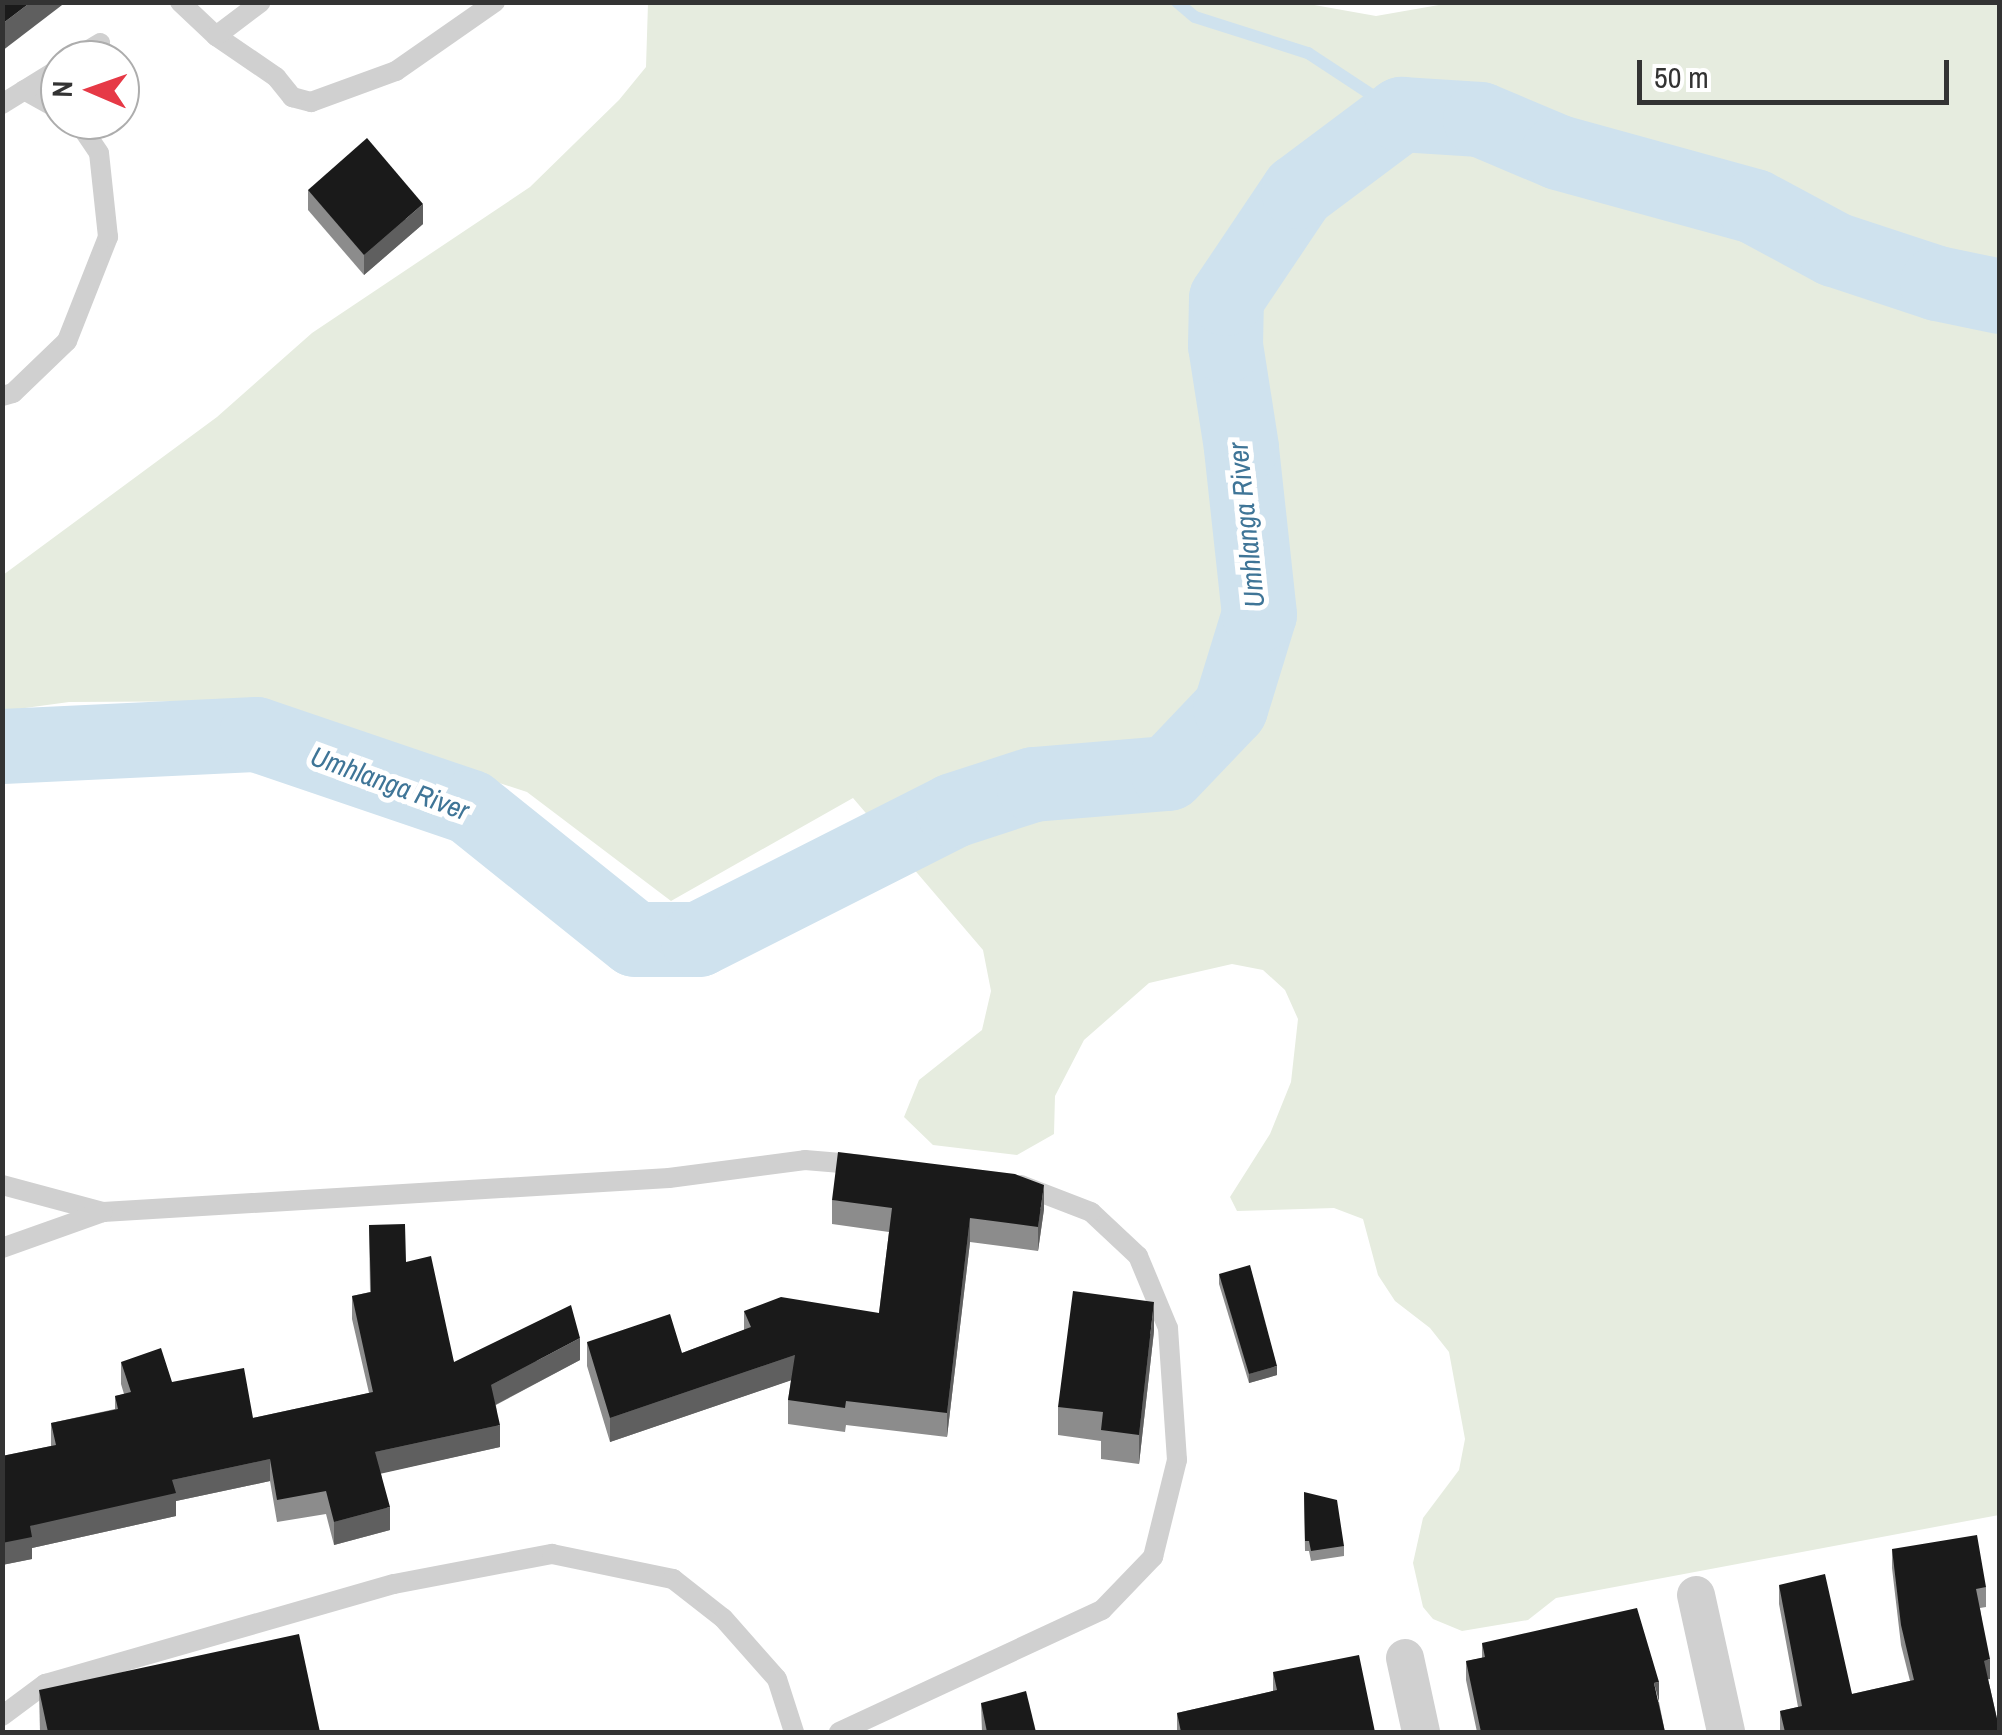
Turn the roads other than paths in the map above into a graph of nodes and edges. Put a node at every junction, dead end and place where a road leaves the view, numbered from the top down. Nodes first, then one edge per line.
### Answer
1 (180, 2) edge
2 (261, 2) edge
3 (495, 2) edge
4 (216, 36) junction
5 (40, 80) edge
6 (24, 90) junction
7 (40, 99) edge
8 (2, 104) edge
9 (91, 140) edge
10 (2, 396) edge
11 (881, 1166) edge
12 (994, 1174) edge
13 (2, 1185) edge
14 (104, 1212) junction
15 (2, 1248) edge
16 (1696, 1595) dead end
17 (1405, 1658) dead end
18 (2, 1716) edge
19 (794, 1732) edge
20 (839, 1732) edge
21 (1421, 1732) edge
22 (1726, 1732) edge

1 - 4 lane
2 - 4 lane
3 - 4 lane
5 - 6 lane
6 - 7 lane
6 - 8 lane
9 - 10 lane
11 - 14 lane
12 - 20 lane
13 - 14 lane
14 - 15 lane
16 - 22 street
17 - 21 street
18 - 19 lane

